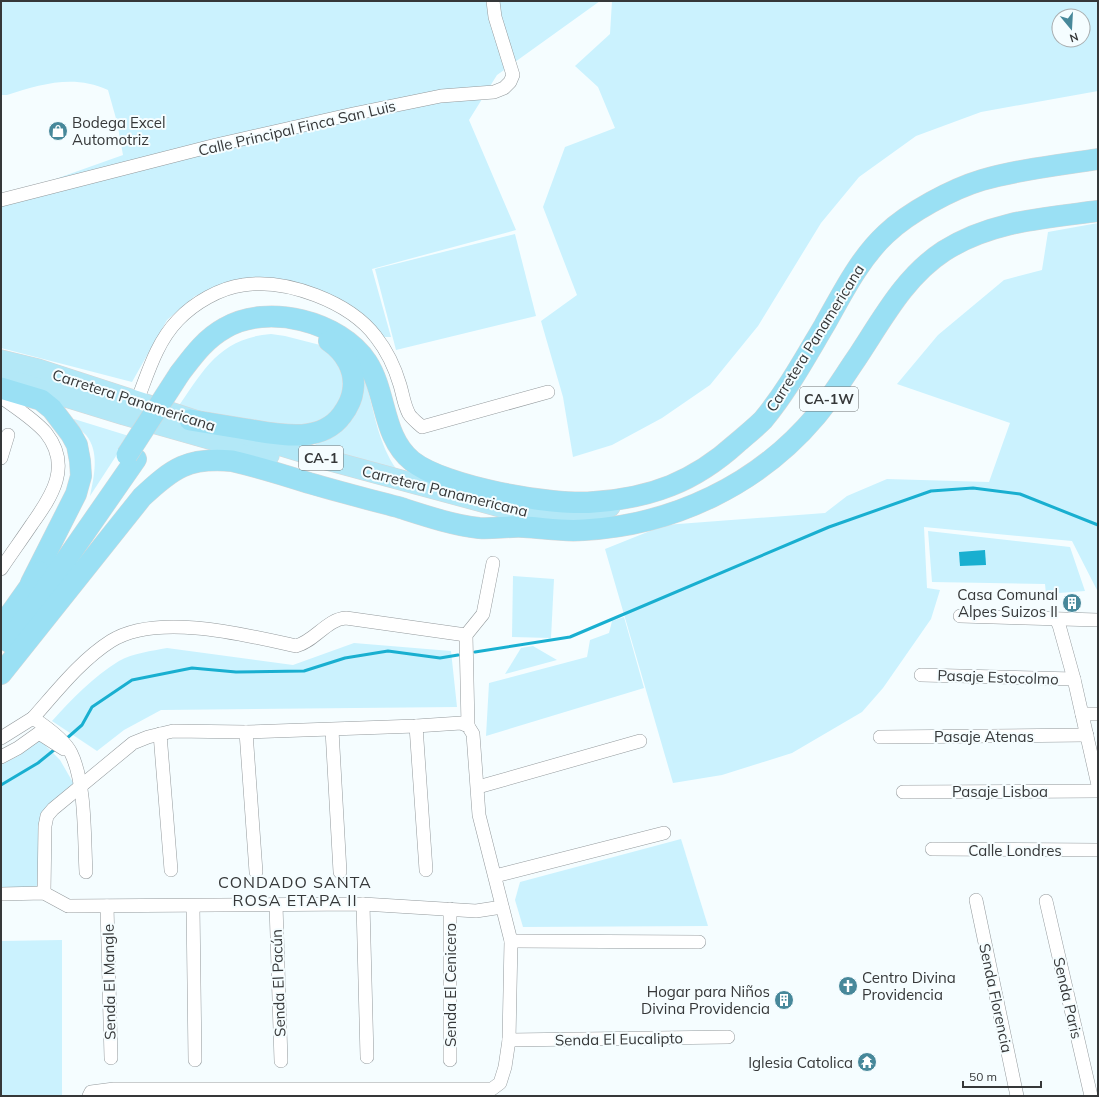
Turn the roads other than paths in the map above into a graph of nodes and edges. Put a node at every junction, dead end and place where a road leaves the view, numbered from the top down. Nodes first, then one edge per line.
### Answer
1 (493, 1) edge
2 (1098, 159) edge
3 (1, 200) edge
4 (1098, 211) edge
5 (1, 360) edge
6 (1, 377) edge
7 (185, 377) junction
8 (1, 388) edge
9 (548, 392) dead end
10 (1, 397) edge
11 (137, 401) junction
12 (190, 420) junction
13 (8, 435) dead end
14 (132, 457) junction
15 (1, 458) edge
16 (646, 495) junction
17 (522, 526) junction
18 (493, 563) dead end
19 (1, 569) edge
20 (31, 583) junction
21 (960, 616) dead end
22 (1056, 619) junction
23 (1098, 620) edge
24 (1, 626) edge
25 (466, 635) junction
26 (1, 654) edge
27 (1, 674) edge
28 (921, 675) dead end
29 (1074, 679) junction
30 (1082, 714) junction
31 (1098, 714) edge
32 (33, 718) junction
33 (416, 726) junction
34 (468, 726) junction
35 (332, 730) junction
36 (246, 732) junction
37 (160, 734) junction
38 (1087, 736) junction
39 (880, 737) dead end
40 (1, 738) edge
41 (640, 741) dead end
42 (71, 752) junction
43 (1, 757) edge
44 (1098, 784) edge
45 (80, 787) junction
46 (478, 787) junction
47 (903, 792) dead end
48 (664, 833) dead end
49 (932, 849) dead end
50 (1098, 850) edge
51 (171, 870) dead end
52 (426, 870) dead end
53 (86, 872) dead end
54 (256, 872) dead end
55 (340, 872) dead end
56 (495, 876) junction
57 (44, 893) junction
58 (1, 894) edge
59 (976, 900) dead end
60 (1046, 901) dead end
61 (363, 904) junction
62 (276, 905) junction
63 (107, 906) junction
64 (193, 906) junction
65 (502, 907) junction
66 (450, 909) junction
67 (511, 941) junction
68 (699, 942) dead end
69 (728, 1038) dead end
70 (509, 1040) junction
71 (367, 1057) dead end
72 (111, 1058) dead end
73 (195, 1060) dead end
74 (450, 1060) dead end
75 (281, 1061) dead end
76 (89, 1096) edge
77 (1017, 1096) edge
78 (1091, 1096) edge

1 - 3 street, Calle Principal Finca San Luis
2 - 16 highway, Carretera Panamericana / CA-1W
4 - 17 highway, Carretera Panamericana / CA-1W
5 - 11 main road, Carretera Panamericana / CA-1
6 - 17 main road, Carretera Panamericana / CA-1
7 - 12 highway
7 - 14 highway
7 - 16 highway
8 - 20 highway
9 - 11 street
10 - 19 street
11 - 12 main road, Carretera Panamericana / CA-1
12 - 16 main road, Carretera Panamericana / CA-1
13 - 15 street
14 - 20 highway
14 - 26 highway
17 - 27 highway
18 - 25 street
20 - 24 highway
21 - 22 street
22 - 23 street
22 - 29 street
25 - 32 street
25 - 34 street
28 - 29 street, Pasaje Estocolmo
29 - 30 street
30 - 31 street
30 - 38 street
32 - 40 street
32 - 42 street
33 - 34 street
33 - 35 street
33 - 52 street
34 - 46 street
35 - 36 street
35 - 55 street
36 - 37 street
36 - 54 street
37 - 45 street
37 - 51 street
38 - 39 street, Pasaje Atenas
38 - 44 street
41 - 46 street
42 - 43 street
42 - 45 street
44 - 47 street, Pasaje Lisboa
45 - 53 street
45 - 57 street
46 - 56 street
48 - 56 street
49 - 50 street, Calle Londres
56 - 65 street
57 - 58 street
57 - 63 street
59 - 77 street, Senda Florencia
60 - 78 street, Senda Paris
61 - 62 street
61 - 66 street
61 - 71 street
62 - 64 street
62 - 75 street, Senda El Pacún
63 - 64 street
63 - 72 street, Senda El Mangle
64 - 73 street
65 - 66 street
65 - 67 street
66 - 74 street, Senda El Cenicero
67 - 68 street
67 - 70 street
69 - 70 street, Senda El Eucalipto
70 - 76 street

